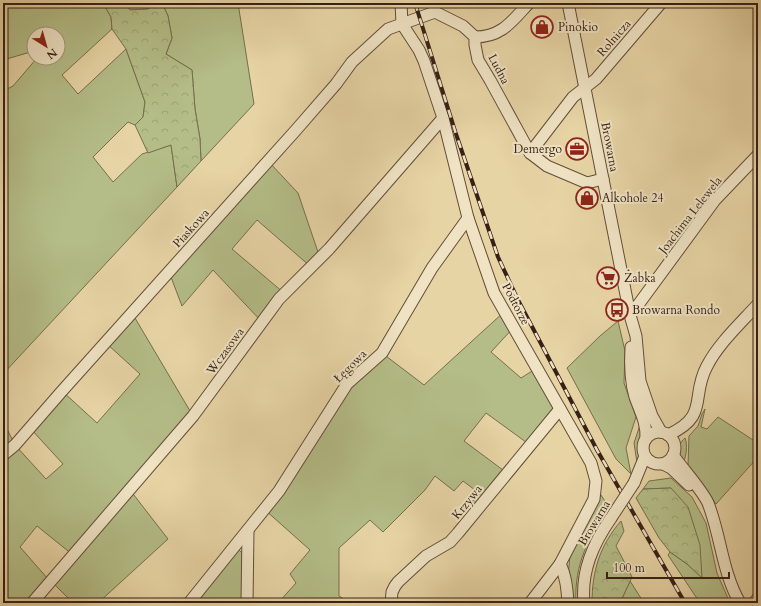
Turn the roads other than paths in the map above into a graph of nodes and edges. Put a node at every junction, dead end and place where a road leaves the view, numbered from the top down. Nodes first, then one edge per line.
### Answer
1 (400, 3) edge
2 (529, 3) edge
3 (568, 3) edge
4 (661, 3) edge
5 (434, 8) edge
6 (402, 24) junction
7 (475, 37) junction
8 (585, 88) junction
9 (443, 118) junction
10 (530, 152) junction
11 (758, 155) edge
12 (603, 179) junction
13 (468, 218) junction
14 (758, 304) edge
15 (631, 316) junction
16 (560, 409) junction
17 (668, 437) junction
18 (646, 439) junction
19 (3, 455) edge
20 (673, 456) junction
21 (653, 461) junction
22 (711, 512) junction
23 (248, 530) junction
24 (560, 564) junction
25 (758, 598) edge
26 (32, 603) edge
27 (189, 603) edge
28 (247, 603) edge
29 (391, 603) edge
30 (530, 603) edge
31 (568, 603) edge
32 (584, 603) edge
33 (740, 603) edge
34 (754, 603) edge

1 - 6 street, Podtorze
2 - 7 street
3 - 8 street, Browarna
4 - 8 street, Rolnicza
5 - 6 street
5 - 7 street
6 - 9 street, Podtorze
6 - 19 street, Piaskowa
7 - 10 street, Ludna
8 - 10 street
8 - 12 street, Browarna
9 - 13 street, Podtorze
9 - 26 street, Wczasowa
10 - 12 street, Ludna
11 - 15 street, Joachima Lelewela
12 - 15 street, Browarna
13 - 16 street, Podtorze
13 - 23 street, Łęgowa
14 - 17 street
15 - 17 street, Browarna
15 - 18 street, Browarna
16 - 24 street, Podtorze
16 - 29 street, Krzywa
17 - 18 street
17 - 20 street
18 - 21 street
20 - 21 street
20 - 22 street
21 - 22 street
21 - 32 street, Browarna, bridge
22 - 33 street
23 - 27 street, Łęgowa
23 - 28 street
24 - 30 street, Podtorze
24 - 31 street
25 - 34 street

